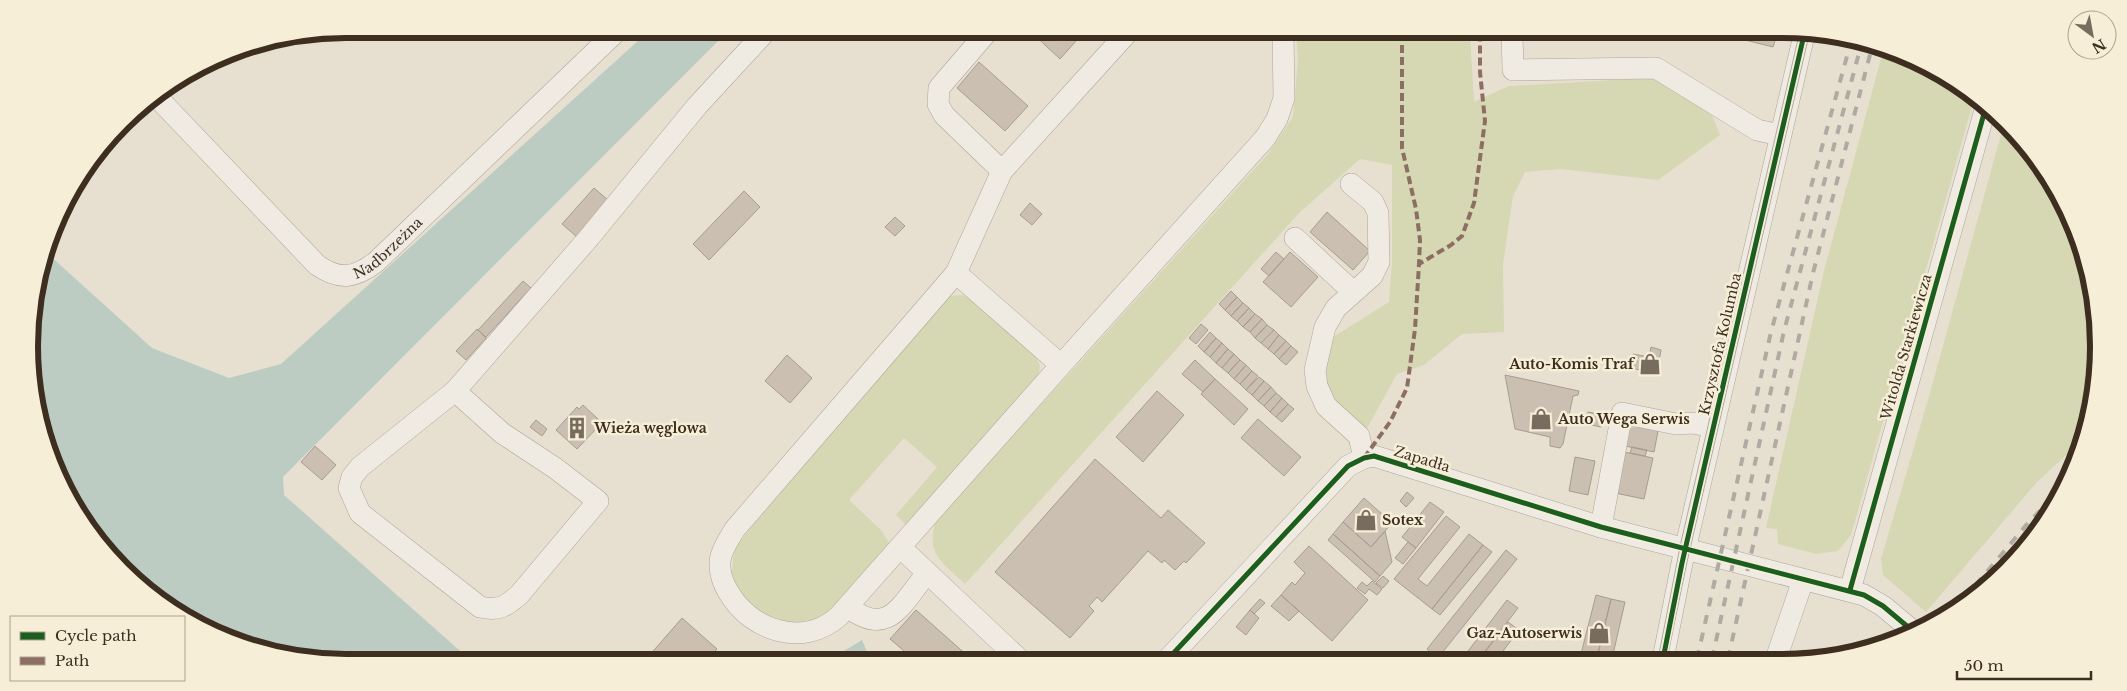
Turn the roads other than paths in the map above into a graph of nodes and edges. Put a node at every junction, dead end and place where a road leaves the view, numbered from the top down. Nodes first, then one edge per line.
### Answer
1 (610, 38) edge
2 (760, 38) edge
3 (982, 38) edge
4 (1123, 38) edge
5 (1283, 38) edge
6 (1512, 38) edge
7 (1803, 38) edge
8 (160, 100) edge
9 (1984, 113) edge
10 (1780, 135) junction
11 (1002, 171) junction
12 (1351, 184) dead end
13 (1295, 238) dead end
14 (956, 272) junction
15 (1352, 292) junction
16 (1061, 364) junction
17 (455, 391) junction
18 (1713, 427) junction
19 (1364, 458) junction
20 (1601, 527) junction
21 (900, 548) junction
22 (1685, 548) junction
23 (927, 573) junction
24 (1803, 580) junction
25 (1850, 590) junction
26 (848, 606) junction
27 (1907, 626) edge
28 (1014, 654) edge
29 (1173, 654) edge
30 (1664, 654) edge
31 (1778, 654) edge

1 - 8 street, Nadbrzeżna
2 - 17 street
3 - 11 street
4 - 11 street
5 - 16 street
6 - 10 street
7 - 10 street, Krzysztofa Kolumba
9 - 25 street, Witolda Starkiewicza
10 - 18 street, Krzysztofa Kolumba
11 - 14 street
12 - 15 street
13 - 15 street
14 - 16 street
14 - 26 street
15 - 19 street
16 - 21 street
17 - 17 street
18 - 20 street
18 - 22 street, Krzysztofa Kolumba
19 - 20 street, Zapadła
19 - 29 street
20 - 22 street, Zapadła
21 - 23 street
21 - 26 street
22 - 24 street, Zapadła
22 - 30 street, Krzysztofa Kolumba
23 - 26 street
23 - 28 street
24 - 25 street, Zapadła
24 - 31 street
25 - 27 street, Zapadła

